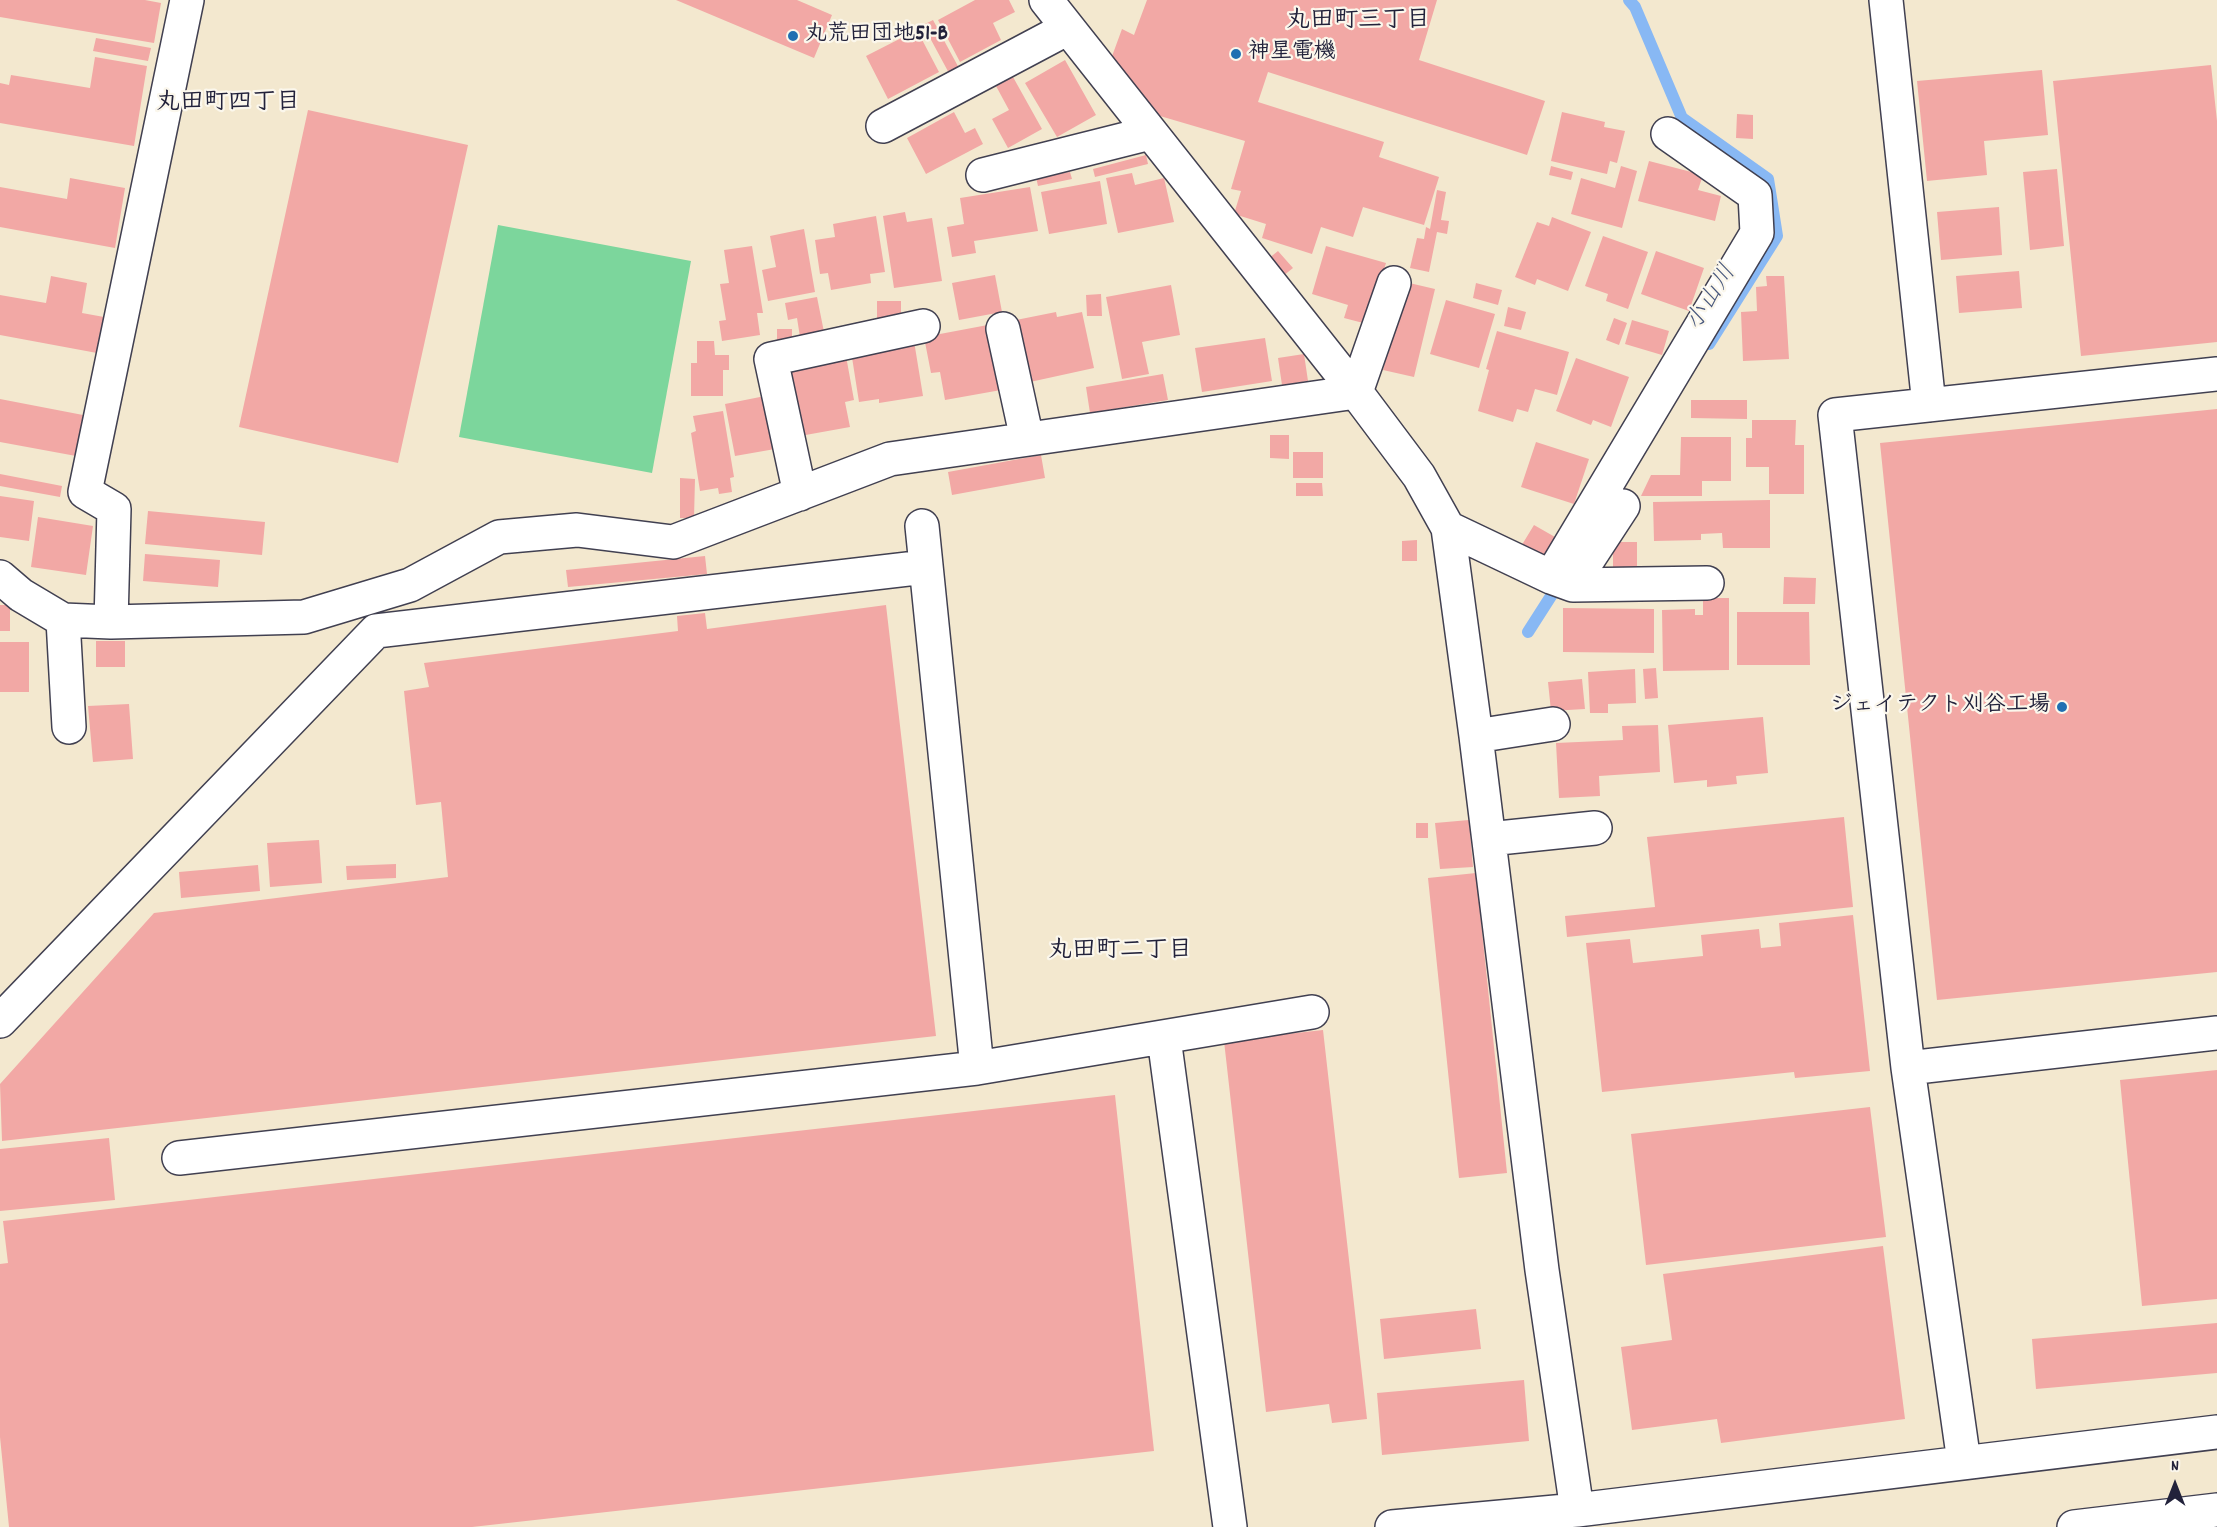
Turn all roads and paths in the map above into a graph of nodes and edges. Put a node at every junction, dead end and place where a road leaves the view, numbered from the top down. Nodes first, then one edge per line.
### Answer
1 (186, 0) edge
2 (1046, 0) edge
3 (1886, 0) edge
4 (1068, 28) junction
5 (883, 126) dead end
6 (1150, 133) junction
7 (1668, 134) dead end
8 (983, 176) dead end
9 (1394, 283) dead end
10 (923, 326) dead end
11 (1004, 329) dead end
12 (2217, 374) edge
13 (1356, 392) junction
14 (1929, 405) junction
15 (1028, 439) junction
16 (800, 494) junction
17 (1623, 506) dead end
18 (922, 526) dead end
19 (1448, 528) junction
20 (925, 567) junction
21 (0, 577) edge
22 (1562, 581) junction
23 (1707, 583) dead end
24 (63, 620) junction
25 (111, 622) junction
26 (1553, 724) dead end
27 (69, 727) dead end
28 (1476, 736) junction
29 (1594, 828) dead end
30 (1489, 839) junction
31 (1312, 1012) dead end
32 (0, 1022) edge
33 (2217, 1033) edge
34 (1164, 1038) junction
35 (977, 1068) junction
36 (1908, 1068) junction
37 (179, 1158) dead end
38 (2217, 1432) edge
39 (1964, 1462) junction
40 (1577, 1510) junction
41 (2217, 1510) edge
42 (1230, 1527) edge
43 (1392, 1527) edge
44 (2074, 1527) edge

1 - 25 street
2 - 4 street
3 - 14 street
4 - 5 street
4 - 6 street
6 - 8 street
6 - 13 street
7 - 22 street
9 - 13 street
10 - 16 street
11 - 15 street
12 - 14 street
13 - 15 street
13 - 19 street
14 - 36 street
15 - 16 street
16 - 25 street
17 - 22 street
18 - 20 street
19 - 22 street
19 - 28 street
20 - 32 street
20 - 35 street
21 - 24 street
22 - 23 street
24 - 25 street
24 - 27 street
26 - 28 street
28 - 30 street
29 - 30 street
30 - 40 street
31 - 34 street
33 - 36 street
34 - 35 street
34 - 42 street
35 - 37 street
36 - 39 street
38 - 39 street
39 - 40 street
40 - 43 street
41 - 44 street

